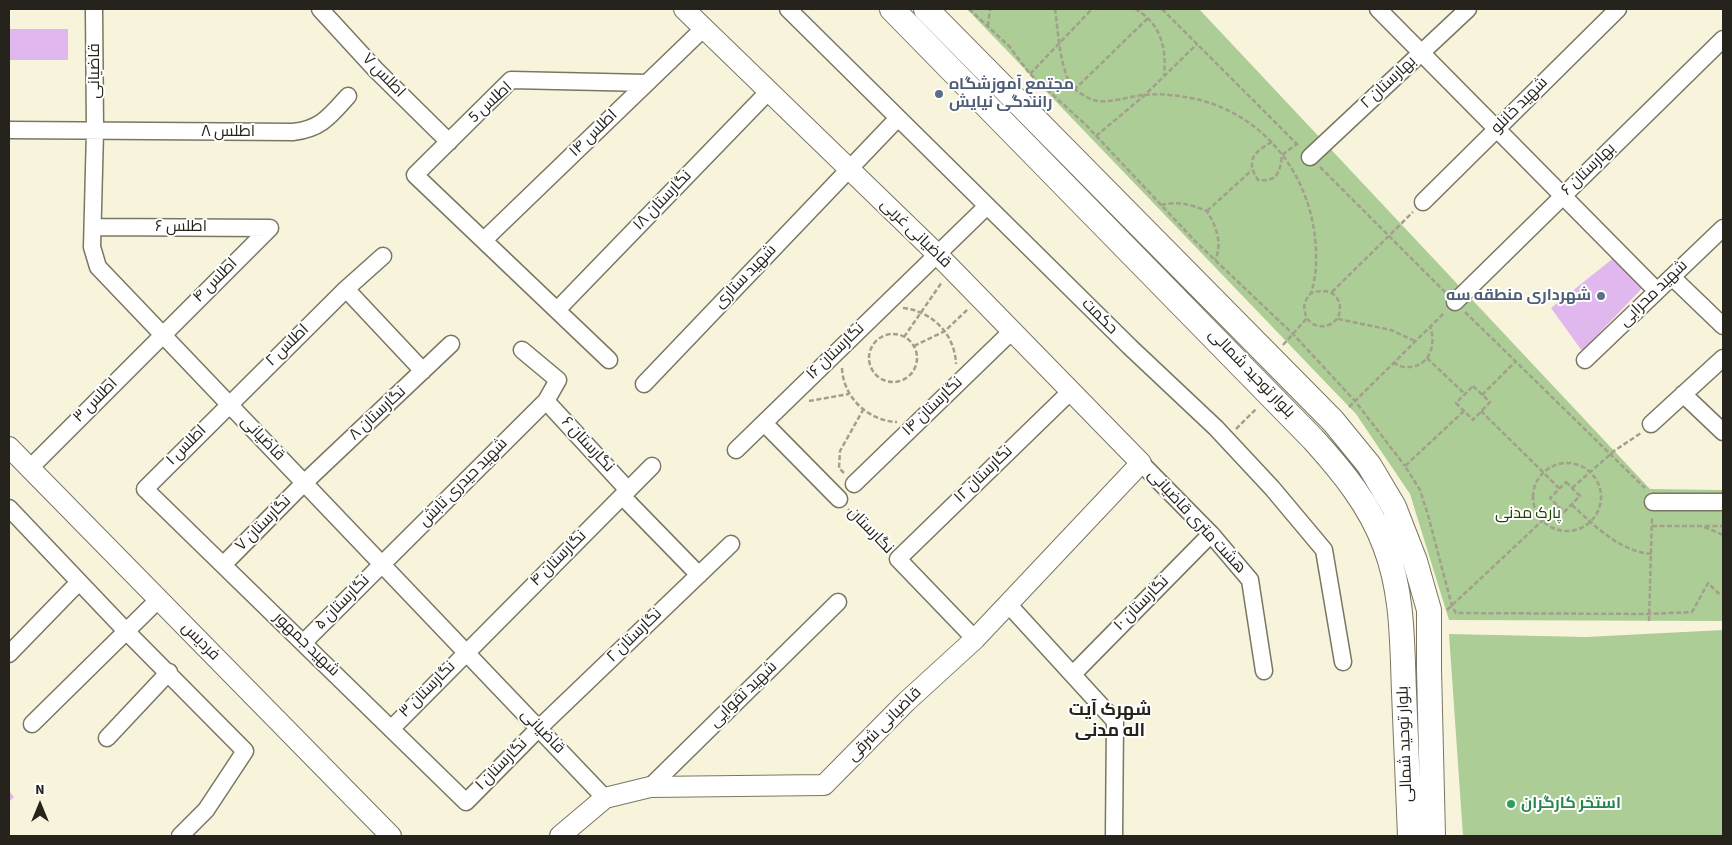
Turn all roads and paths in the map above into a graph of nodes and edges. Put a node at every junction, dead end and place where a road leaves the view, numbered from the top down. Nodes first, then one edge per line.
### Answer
1 (94, 9) edge
2 (320, 9) edge
3 (684, 9) edge
4 (788, 9) edge
5 (892, 9) edge
6 (926, 9) edge
7 (969, 9) edge
8 (990, 9) edge
9 (1055, 9) edge
10 (1092, 9) edge
11 (1135, 9) edge
12 (1162, 9) edge
13 (1378, 9) edge
14 (1468, 9) edge
15 (1618, 9) edge
16 (1148, 18) junction
17 (988, 26) junction
18 (704, 28) junction
19 (1723, 39) edge
20 (1060, 42) junction
21 (1197, 44) junction
22 (1421, 53) junction
23 (1030, 74) junction
24 (1164, 77) junction
25 (647, 83) junction
26 (1074, 90) junction
27 (769, 91) junction
28 (1145, 95) junction
29 (348, 96) dead end
30 (898, 118) junction
31 (1497, 129) junction
32 (9, 130) edge
33 (95, 131) junction
34 (1096, 136) junction
35 (449, 142) junction
36 (1272, 142) junction
37 (1297, 144) junction
38 (1282, 154) junction
39 (1310, 157) junction
40 (849, 170) junction
41 (1252, 170) junction
42 (1563, 196) junction
43 (1423, 202) joint
44 (1161, 205) junction
45 (987, 206) junction
46 (1207, 211) junction
47 (93, 227) junction
48 (270, 228) joint
49 (1723, 228) edge
50 (1389, 236) junction
51 (484, 240) junction
52 (937, 254) junction
53 (383, 256) dead end
54 (1215, 260) junction
55 (954, 272) junction
56 (1672, 277) junction
57 (346, 289) junction
58 (1657, 291) junction
59 (1332, 292) junction
60 (1312, 293) junction
61 (979, 297) junction
62 (1455, 302) junction
63 (556, 310) junction
64 (878, 312) junction
65 (920, 312) junction
66 (1307, 318) junction
67 (1338, 319) junction
68 (1430, 326) junction
69 (1723, 326) edge
70 (945, 331) junction
71 (1012, 331) junction
72 (1293, 334) junction
73 (163, 335) junction
74 (904, 336) junction
75 (1415, 341) junction
76 (847, 342) junction
77 (451, 344) dead end
78 (914, 346) junction
79 (522, 350) dead end
80 (1270, 358) junction
81 (1428, 358) junction
82 (1723, 358) edge
83 (609, 360) dead end
84 (1585, 360) dead end
85 (1515, 362) junction
86 (1393, 363) junction
87 (423, 371) junction
88 (644, 384) dead end
89 (949, 391) junction
90 (1071, 391) junction
91 (849, 394) junction
92 (1270, 394) junction
93 (1465, 394) junction
94 (1683, 394) junction
95 (1482, 395) junction
96 (546, 401) junction
97 (786, 401) junction
98 (1355, 401) junction
99 (229, 404) junction
100 (1349, 407) dead end
101 (863, 410) junction
102 (1464, 411) junction
103 (1481, 411) junction
104 (924, 416) junction
105 (764, 423) junction
106 (1651, 424) joint
107 (1723, 432) edge
108 (1226, 439) junction
109 (9, 447) edge
110 (736, 450) dead end
111 (1611, 455) junction
112 (1141, 463) junction
113 (652, 466) dead end
114 (1404, 466) junction
115 (30, 468) junction
116 (1543, 472) junction
117 (1591, 472) junction
118 (304, 483) junction
119 (854, 484) joint
120 (145, 488) joint
121 (1560, 488) junction
122 (1572, 488) junction
123 (625, 493) junction
124 (1649, 495) junction
125 (839, 499) joint
126 (1723, 502) edge
127 (1572, 505) junction
128 (1558, 506) junction
129 (9, 508) edge
130 (1542, 521) junction
131 (1590, 522) junction
132 (1652, 526) junction
133 (1702, 526) junction
134 (1723, 526) edge
135 (1211, 534) junction
136 (1723, 535) edge
137 (731, 544) dead end
138 (1651, 554) junction
139 (898, 559) junction
140 (382, 564) junction
141 (224, 565) junction
142 (699, 575) junction
143 (80, 582) junction
144 (1723, 595) edge
145 (159, 600) junction
146 (838, 602) dead end
147 (1008, 604) junction
148 (1452, 606) junction
149 (1649, 614) junction
150 (1649, 621) dead end
151 (1430, 627) junction
152 (126, 631) junction
153 (975, 639) junction
154 (303, 643) junction
155 (466, 652) junction
156 (9, 654) edge
157 (1343, 662) dead end
158 (1264, 671) dead end
159 (168, 672) junction
160 (1072, 674) junction
161 (32, 724) dead end
162 (539, 728) junction
163 (391, 729) junction
164 (107, 738) dead end
165 (650, 787) junction
166 (605, 798) junction
167 (466, 802) joint
168 (180, 836) edge
169 (391, 836) edge
170 (560, 836) edge
171 (1114, 836) edge
172 (1410, 836) edge
173 (1433, 836) edge

1 - 33 street, قاضیانی
2 - 35 street, اطلس ۷
3 - 18 street, قاضیانی غربی
4 - 30 street, حکمت
5 - 92 main road, بلوار توحید شمالی
6 - 80 main road, بلوار توحید شمالی
7 - 17 path
8 - 17 path
9 - 20 path
10 - 20 path
11 - 16 path
12 - 21 path
13 - 22 street
14 - 22 street, بهارستان ۲
15 - 31 street, شهید خانلو
16 - 24 path
16 - 26 path
17 - 23 path
18 - 25 street, اطلس ۱۴
18 - 27 street, قاضیانی غربی
19 - 42 street, بهارستان ۶
20 - 23 path
20 - 26 path
21 - 24 path
21 - 37 path
22 - 31 street
22 - 39 street, بهارستان ۲
23 - 34 path
24 - 28 path
25 - 35 street, اطلس 5
25 - 51 street, اطلس ۱۴
26 - 28 path
27 - 40 street, قاضیانی غربی
27 - 63 street, نگارستان ۱۸
28 - 34 path
28 - 36 path
29 - 33 street, اطلس ۸
30 - 40 street, شهید ستاری
30 - 45 street, حکمت
31 - 42 street
31 - 43 street, شهید خانلو
32 - 33 street, اطلس ۸
33 - 47 street, قاضیانی
34 - 44 path
35 - 51 street, اطلس 5
36 - 38 path
36 - 41 path
37 - 38 path
37 - 39 path
38 - 41 path
38 - 60 path
39 - 50 path
40 - 52 street, قاضیانی غربی
40 - 88 street, شهید ستاری
41 - 46 path
42 - 58 street
42 - 62 street, بهارستان ۶
43 - 50 path
44 - 46 path
44 - 54 path
45 - 52 street, نگارستان ۱۶
45 - 108 street, حکمت
46 - 54 path
47 - 48 street, اطلس ۶
47 - 73 street, قاضیانی
48 - 73 street, اطلس ۴
49 - 56 street, شهید محرابی
50 - 59 path
50 - 62 path
51 - 63 street
52 - 55 street, قاضیانی غربی
52 - 64 street, نگارستان ۱۶
53 - 57 street, اطلس ۲
54 - 72 path
55 - 61 street, قاضیانی غربی
55 - 65 path
56 - 58 street, شهید محرابی
56 - 69 street
57 - 87 street
57 - 99 street, اطلس ۲
58 - 84 street, شهید محرابی
59 - 60 path
59 - 67 path
60 - 66 path
61 - 70 path
61 - 71 street, قاضیانی غربی
62 - 68 path
62 - 85 path
63 - 83 street
64 - 65 path
64 - 76 street, نگارستان ۱۶
65 - 70 path
65 - 74 path
66 - 67 path
66 - 72 path
67 - 75 path
68 - 75 path
68 - 81 path
70 - 78 path
70 - 89 path
71 - 89 street, نگارستان ۱۴
71 - 90 street, قاضیانی غربی
72 - 80 path
72 - 98 path
73 - 99 street, قاضیانی
73 - 115 street, اطلس ۳
74 - 78 path
74 - 78 path
75 - 86 path
76 - 91 path
76 - 97 street, نگارستان ۱۶
77 - 87 street, نگارستان ۸
79 - 96 street, شهید حیدری تابش
80 - 151 main road, بلوار توحید شمالی
81 - 86 path
81 - 93 path
82 - 94 street
85 - 95 path
85 - 111 path
86 - 98 path
87 - 118 street, نگارستان ۸
89 - 104 street, نگارستان ۱۴
90 - 112 street, قاضیانی غربی
90 - 139 street, نگارستان ۱۲
91 - 97 path
91 - 101 path
92 - 108 path
92 - 172 main road, بلوار توحید شمالی
93 - 95 path
93 - 102 path
94 - 106 street
94 - 107 street
95 - 103 path
96 - 123 street, نگارستان ۶
96 - 140 street, شهید حیدری تابش
97 - 105 street, نگارستان ۱۶
98 - 100 path
98 - 114 path
99 - 118 street, قاضیانی
99 - 120 street, اطلس ۱
101 - 104 path
101 - 119 path
102 - 103 path
102 - 114 path
103 - 116 path
104 - 119 street, نگارستان ۱۴
105 - 110 street, نگارستان ۱۶
105 - 125 street, نگارستان
106 - 111 path
108 - 157 street, حکمت
109 - 115 street, فردیس
111 - 117 path
111 - 124 path
112 - 135 street, هشت متری قاضیانی
112 - 147 street, قاضیانی شرقی
113 - 123 street, نگارستان ۴
114 - 148 path
115 - 145 street, فردیس
116 - 117 path
116 - 121 path
116 - 130 path
117 - 122 path
117 - 131 path
118 - 140 street, قاضیانی
118 - 141 street, نگارستان ۷
120 - 141 street, شهید جمهور
121 - 122 path
121 - 128 path
122 - 127 path
123 - 142 street, نگارستان ۶
123 - 155 street, نگارستان ۴
124 - 126 street
124 - 132 path
125 - 139 path, نگارستان
127 - 128 path
127 - 131 path
128 - 130 path
129 - 143 street
130 - 131 path
130 - 148 path
131 - 138 path
132 - 133 path
132 - 138 path
133 - 134 path
133 - 136 path
135 - 158 street, هشت متری قاضیانی
135 - 160 street, نگارستان ۱۰
137 - 142 street, نگارستان ۲
138 - 149 path
139 - 153 street, نگارستان
140 - 154 street, نگارستان ۵
140 - 155 street, قاضیانی
141 - 154 street, شهید جمهور
142 - 162 street, نگارستان ۲
143 - 152 street
143 - 156 street
144 - 149 path
145 - 152 street
145 - 169 street, فردیس
146 - 165 street, شهید تقوایی
147 - 153 street, قاضیانی شرقی
147 - 160 street
148 - 149 path
148 - 151 path
149 - 150 path
151 - 173 main road, بلوار توحید شمالی
152 - 159 street
152 - 161 street
153 - 165 street, قاضیانی شرقی
154 - 163 street, شهید جمهور
155 - 162 street, قاضیانی
155 - 163 street, نگارستان ۳
159 - 164 street
159 - 168 street
160 - 171 street
162 - 166 street, قاضیانی
162 - 167 street, نگارستان ۱
163 - 167 street, شهید جمهور
165 - 166 street, قاضیانی شرقی
166 - 170 street, قاضیانی شرقی

